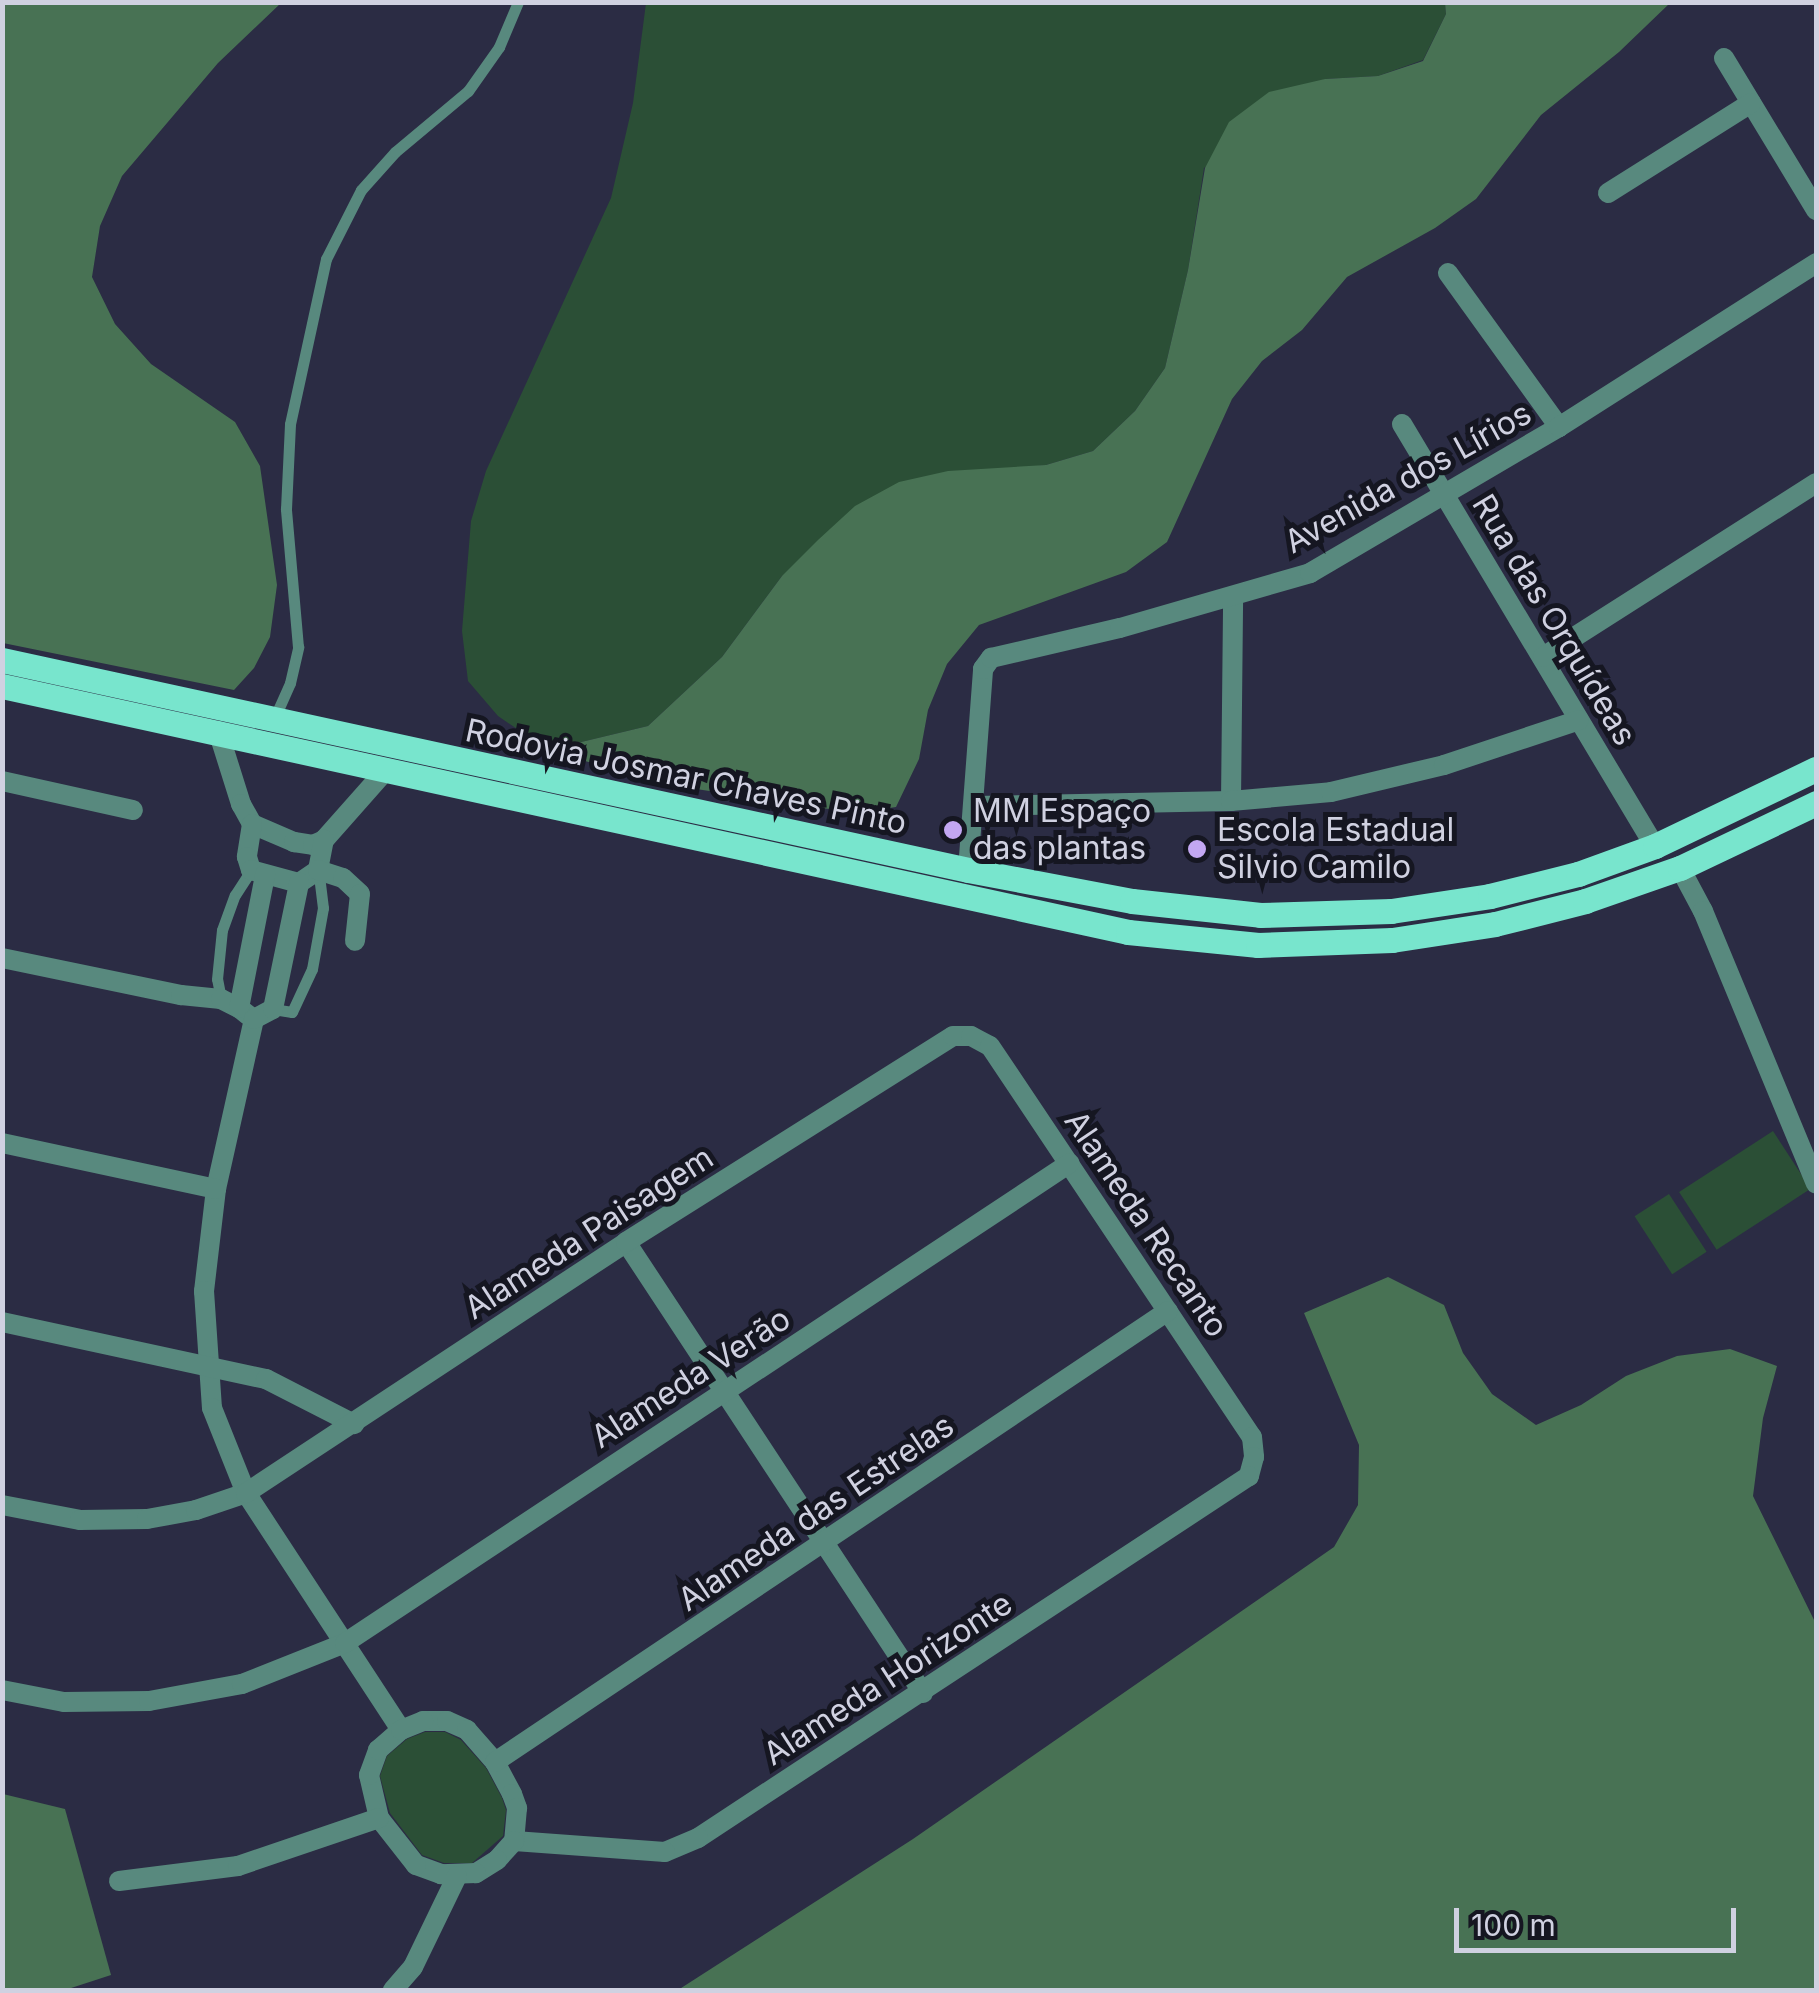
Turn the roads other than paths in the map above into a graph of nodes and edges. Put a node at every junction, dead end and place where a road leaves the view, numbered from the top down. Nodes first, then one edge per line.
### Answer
1 (518, 2) edge
2 (1724, 58) dead end
3 (1750, 104) junction
4 (1608, 193) dead end
5 (1816, 210) edge
6 (1816, 263) edge
7 (1448, 274) dead end
8 (1402, 424) dead end
9 (1560, 427) junction
10 (1816, 482) edge
11 (1444, 496) junction
12 (1233, 596) junction
13 (1543, 657) junction
14 (2, 660) edge
15 (2, 686) edge
16 (274, 719) junction
17 (1579, 720) junction
18 (218, 731) junction
19 (1816, 769) edge
20 (386, 770) junction
21 (2, 782) edge
22 (1231, 801) junction
23 (1816, 803) edge
24 (974, 806) junction
25 (133, 810) dead end
26 (252, 824) junction
27 (324, 840) junction
28 (842, 842) junction
29 (1655, 846) junction
30 (1680, 868) junction
31 (318, 870) junction
32 (968, 870) junction
33 (836, 871) junction
34 (258, 872) junction
35 (299, 882) junction
36 (354, 941) dead end
37 (2, 958) edge
38 (247, 1009) junction
39 (971, 1036) joint
40 (2, 1142) edge
41 (1070, 1162) junction
42 (1816, 1184) edge
43 (216, 1189) junction
44 (626, 1242) junction
45 (1168, 1312) junction
46 (2, 1322) edge
47 (209, 1366) junction
48 (724, 1392) junction
49 (354, 1424) junction
50 (1254, 1456) joint
51 (246, 1493) junction
52 (2, 1505) edge
53 (825, 1544) junction
54 (345, 1643) junction
55 (2, 1690) edge
56 (923, 1693) junction
57 (400, 1730) junction
58 (495, 1762) junction
59 (380, 1818) junction
60 (514, 1842) junction
61 (457, 1876) junction
62 (119, 1880) dead end
63 (393, 1990) edge

1 - 16 lane
2 - 3 street
3 - 4 street
3 - 5 street
6 - 9 street, Avenida dos Lírios
7 - 9 street
8 - 11 street, Rua das Orquídeas
9 - 11 street, Avenida dos Lírios
10 - 13 street
11 - 12 street, Avenida dos Lírios
11 - 13 street, Rua das Orquídeas
12 - 22 street
12 - 24 street, Avenida dos Lírios
13 - 17 street, Rua das Orquídeas
14 - 16 main road, Rodovia Josmar Chaves Pinto
15 - 18 main road, Rodovia Josmar Chaves Pinto
16 - 28 main road, Rodovia Josmar Chaves Pinto
17 - 22 street
17 - 29 street, Rua das Orquídeas
18 - 20 main road, Rodovia Josmar Chaves Pinto
18 - 26 street
19 - 29 main road, Rodovia Josmar Chaves Pinto
20 - 27 street
20 - 33 main road, Rodovia Josmar Chaves Pinto
21 - 25 street
22 - 24 street
23 - 30 main road, Rodovia Josmar Chaves Pinto
24 - 32 street
26 - 27 street
26 - 34 street
27 - 31 street
28 - 32 main road, Rodovia Josmar Chaves Pinto
28 - 33 main road
29 - 32 main road, Rodovia Josmar Chaves Pinto
30 - 33 main road, Rodovia Josmar Chaves Pinto
30 - 42 street
31 - 35 street
31 - 36 street
31 - 38 lane
34 - 35 street
34 - 38 street
34 - 38 lane
35 - 38 street
37 - 38 street
38 - 43 street
39 - 41 street, Alameda Recanto
39 - 44 street, Alameda Paisagem
40 - 43 street
41 - 45 street, Alameda Recanto
41 - 48 street, Alameda Verão
43 - 47 street
44 - 48 street
44 - 49 street, Alameda Paisagem
45 - 50 street, Alameda Recanto
45 - 53 street, Alameda das Estrelas
46 - 47 street
47 - 49 street
47 - 51 street
48 - 53 street
48 - 54 street, Alameda Verão
49 - 51 street, Alameda Paisagem
50 - 56 street, Alameda Horizonte
51 - 52 street, Alameda Paisagem
51 - 54 street
53 - 56 street
53 - 58 street, Alameda das Estrelas
54 - 55 street, Alameda Verão
54 - 57 street
56 - 60 street, Alameda Horizonte
57 - 58 street
57 - 59 street
58 - 60 street
59 - 61 street
59 - 62 street
60 - 61 street
61 - 63 street

